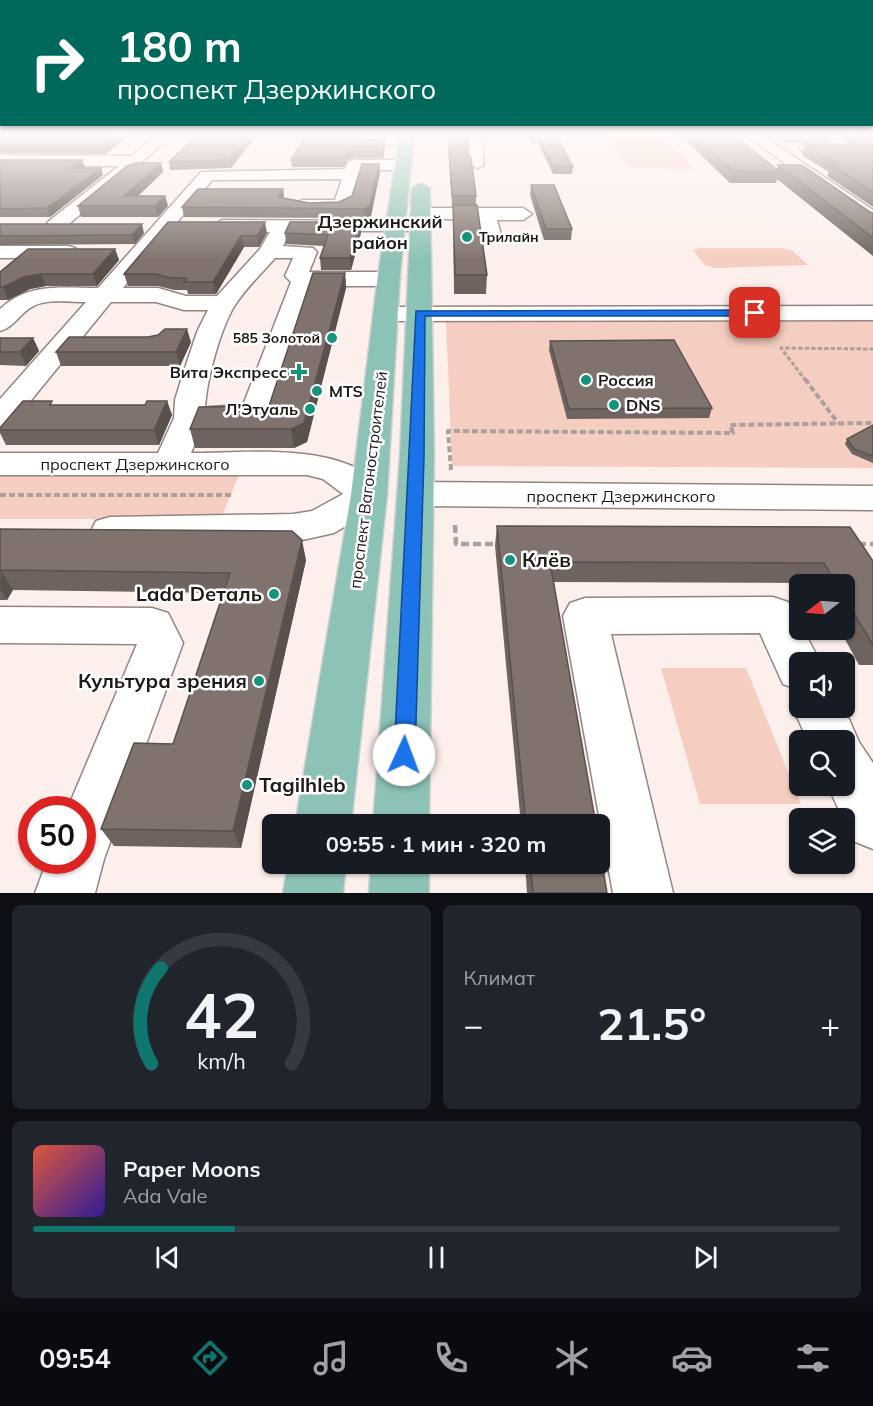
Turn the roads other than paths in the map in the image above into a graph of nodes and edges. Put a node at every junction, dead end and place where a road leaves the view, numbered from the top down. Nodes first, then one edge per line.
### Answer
1 (115, 177) edge
2 (206, 177) edge
3 (296, 177) edge
4 (350, 177) edge
5 (415, 177) edge
6 (415, 177) edge
7 (814, 177) edge
8 (841, 196) junction
9 (873, 196) edge
10 (486, 214) junction
11 (523, 214) dead end
12 (873, 219) edge
13 (411, 221) junction
14 (33, 225) edge
15 (56, 225) junction
16 (88, 225) edge
17 (173, 225) junction
18 (277, 227) junction
19 (491, 235) dead end
20 (0, 252) edge
21 (83, 252) edge
22 (304, 279) junction
23 (389, 279) junction
24 (104, 296) junction
25 (224, 303) junction
26 (420, 313) junction
27 (873, 313) edge
28 (386, 314) junction
29 (0, 323) edge
30 (180, 332) edge
31 (210, 332) junction
32 (19, 341) edge
33 (67, 341) junction
34 (99, 341) edge
35 (2, 414) edge
36 (190, 414) junction
37 (0, 464) edge
38 (170, 464) junction
39 (415, 494) junction
40 (369, 495) junction
41 (873, 498) edge
42 (70, 532) edge
43 (0, 625) edge
44 (792, 652) edge
45 (855, 784) edge
46 (96, 808) edge
47 (324, 814) edge
48 (401, 814) edge
49 (873, 821) edge
50 (71, 874) edge
51 (316, 874) edge
52 (400, 874) edge
53 (64, 893) edge
54 (313, 893) edge
55 (399, 893) edge
56 (642, 893) edge

1 - 15 street
2 - 17 street
3 - 18 street
4 - 18 street
5 - 13 main road, проспект Вагоностроителей
6 - 13 main road, проспект Вагоностроителей
7 - 8 street
8 - 9 street
8 - 12 street
10 - 11 street
10 - 13 street
10 - 19 street
13 - 18 street
13 - 23 main road, проспект Вагоностроителей
13 - 26 main road, проспект Вагоностроителей
14 - 15 street
15 - 16 street
17 - 18 street
17 - 24 street
18 - 22 street
18 - 25 street
20 - 21 street
22 - 23 street
22 - 36 street
23 - 28 main road, проспект Вагоностроителей
24 - 25 street
24 - 29 street
24 - 33 street
25 - 31 street
26 - 27 street
26 - 28 street
26 - 39 main road, проспект Вагоностроителей
28 - 40 main road, проспект Вагоностроителей
30 - 31 street
31 - 36 street
32 - 33 street
33 - 34 street
33 - 35 street
36 - 38 street
37 - 38 street, проспект Дзержинского
38 - 40 street, проспект Дзержинского
39 - 40 main road, проспект Дзержинского
39 - 41 street, проспект Дзержинского
39 - 48 main road, проспект Вагоностроителей
40 - 42 street, проспект Дзержинского
40 - 47 main road, проспект Вагоностроителей
43 - 46 street
44 - 56 street
45 - 49 street
50 - 53 street
51 - 54 main road
52 - 55 main road

